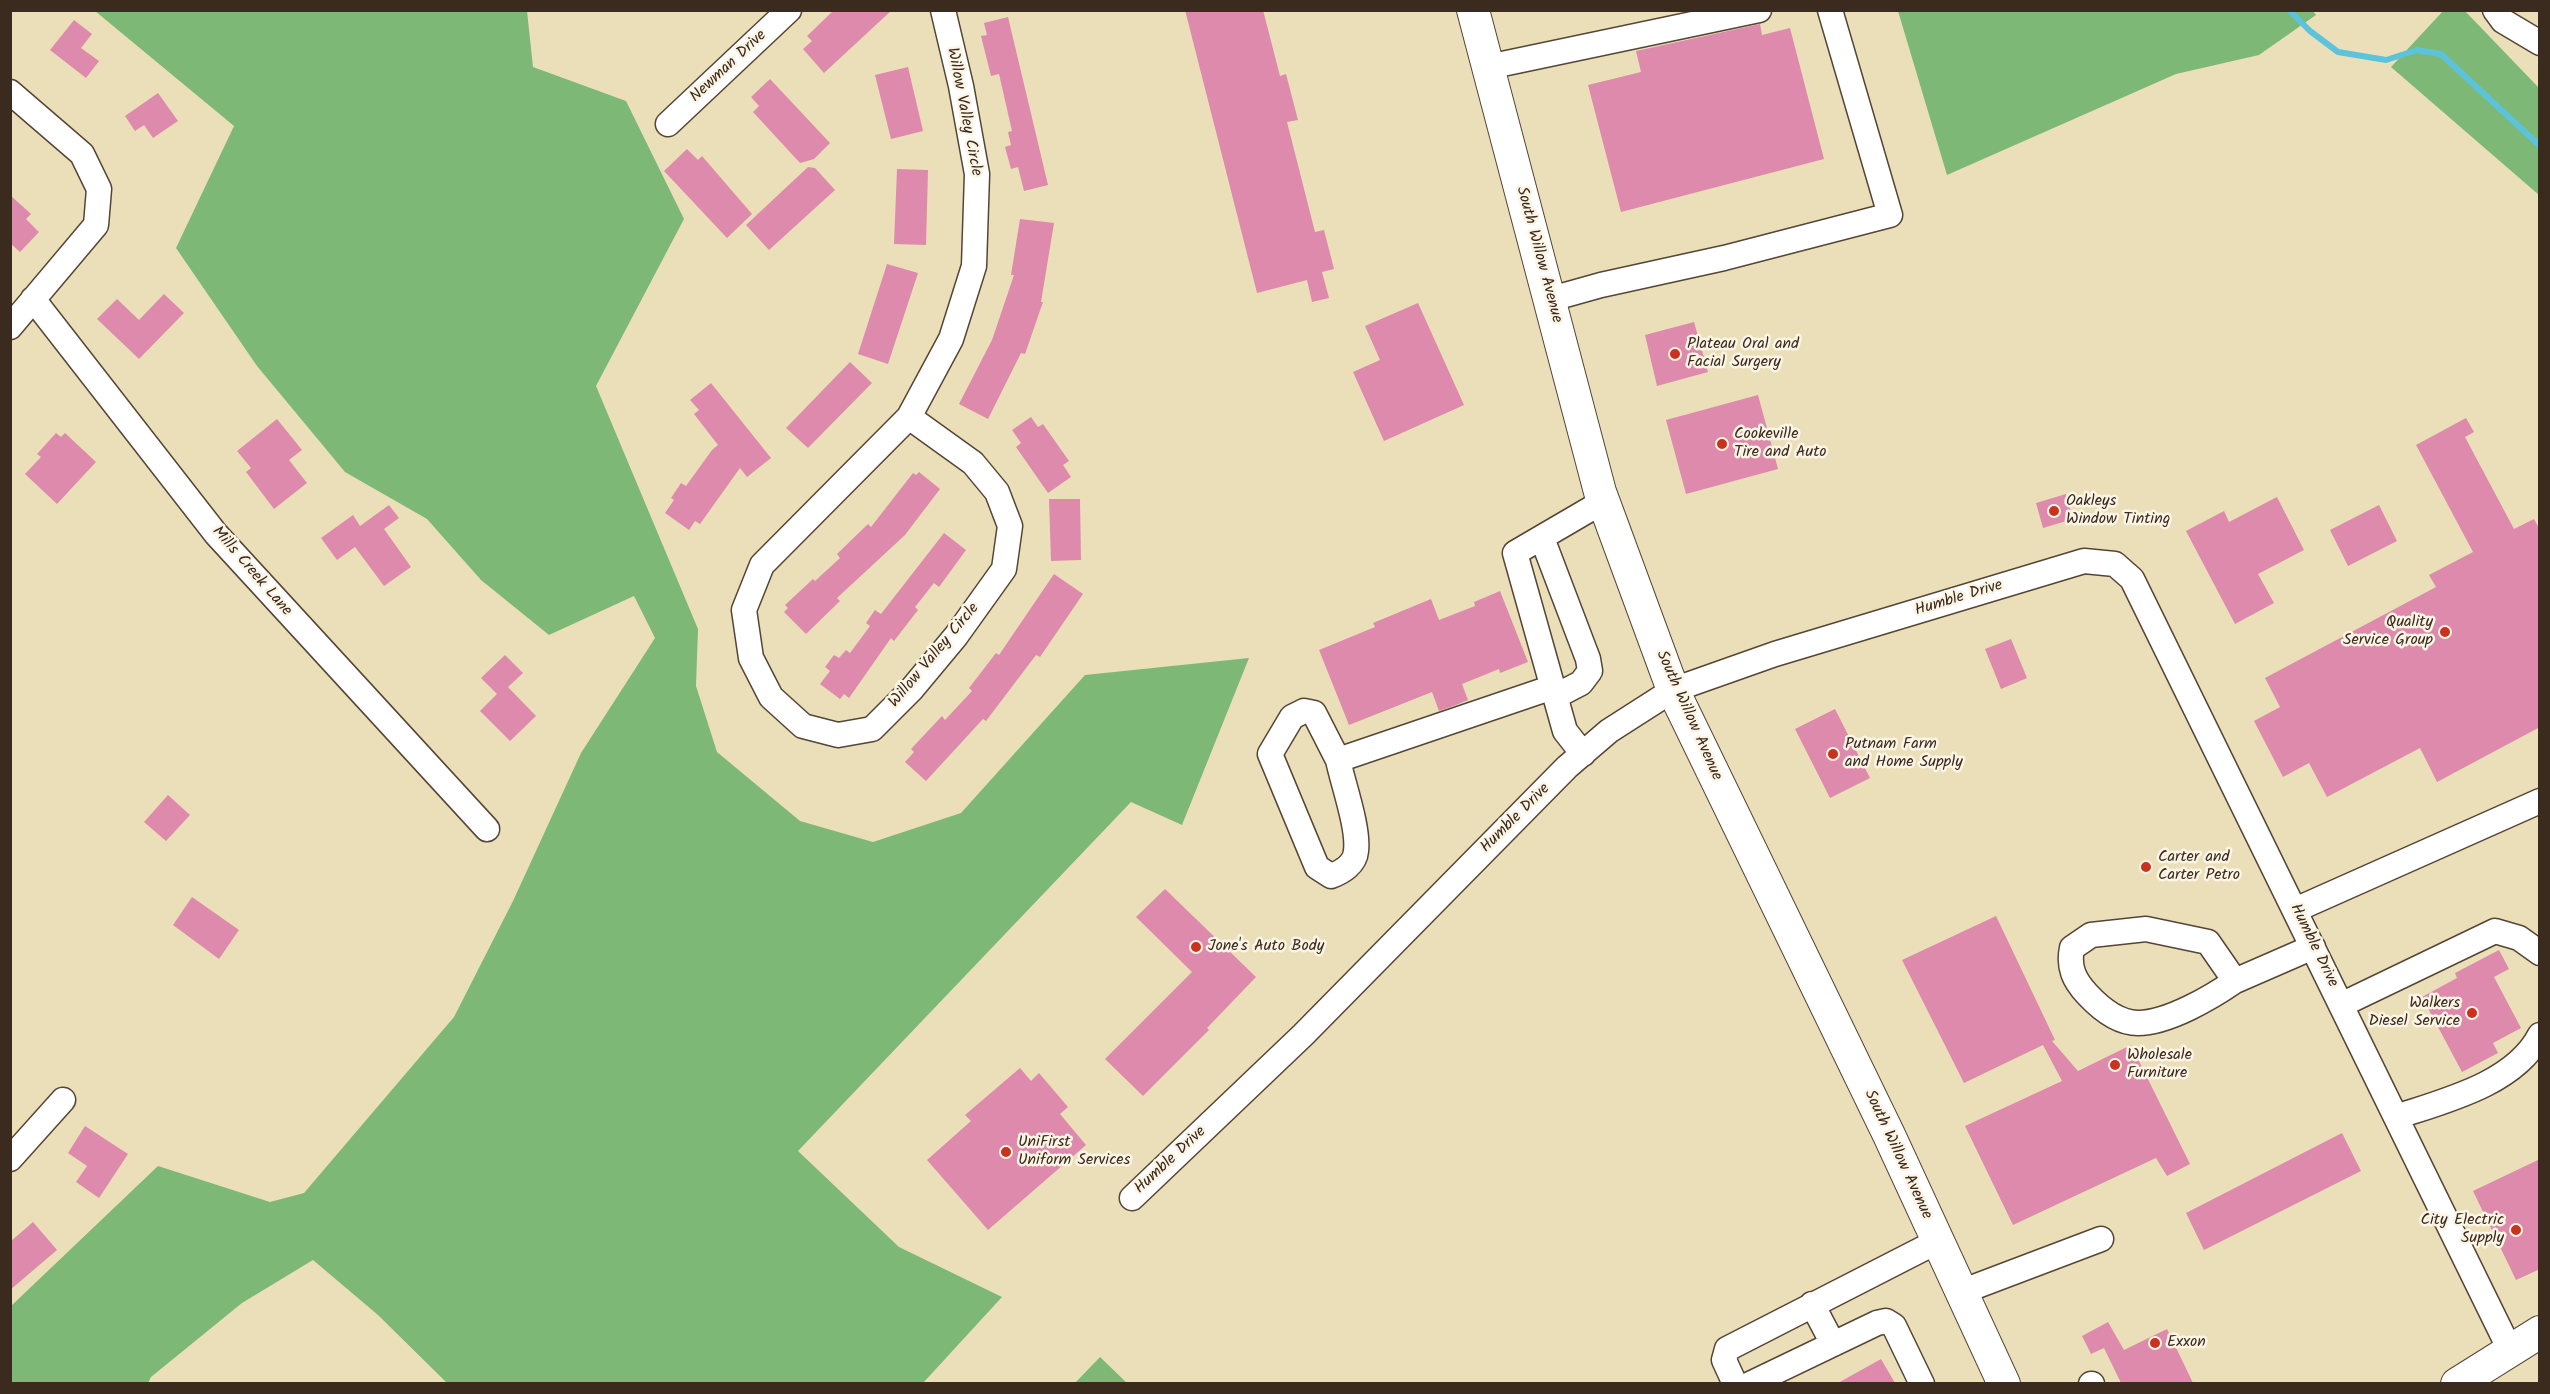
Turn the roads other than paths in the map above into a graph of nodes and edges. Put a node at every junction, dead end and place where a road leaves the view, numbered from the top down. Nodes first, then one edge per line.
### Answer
1 (789, 10) edge
2 (943, 10) edge
3 (1473, 10) edge
4 (1759, 10) edge
5 (1830, 10) edge
6 (2495, 10) edge
7 (2540, 43) edge
8 (1488, 66) junction
9 (10, 92) edge
10 (668, 124) dead end
11 (33, 299) junction
12 (1551, 299) junction
13 (10, 327) edge
14 (909, 417) junction
15 (1604, 501) junction
16 (1542, 538) junction
17 (1673, 690) junction
18 (1554, 692) junction
19 (1583, 754) junction
20 (1338, 760) junction
21 (2540, 801) edge
22 (487, 830) dead end
23 (2295, 910) junction
24 (2313, 947) junction
25 (2540, 953) edge
26 (2235, 981) junction
27 (2342, 1005) junction
28 (2540, 1035) edge
29 (63, 1100) dead end
30 (2396, 1117) junction
31 (10, 1159) edge
32 (1132, 1198) dead end
33 (2101, 1239) dead end
34 (1938, 1241) junction
35 (1961, 1292) junction
36 (1812, 1304) junction
37 (2540, 1332) edge
38 (1833, 1344) junction
39 (2510, 1350) junction
40 (1735, 1383) edge
41 (1750, 1383) edge
42 (1922, 1383) edge
43 (2004, 1383) edge
44 (2457, 1383) edge

1 - 10 street, Newman Drive
2 - 14 street, Willow Valley Circle
3 - 8 main road, South Willow Avenue
4 - 8 street
5 - 12 street
6 - 7 street
8 - 12 main road, South Willow Avenue
9 - 11 street
11 - 13 street
11 - 22 street, Mills Creek Lane
12 - 15 main road, South Willow Avenue
14 - 14 street, Willow Valley Circle
15 - 16 street
15 - 17 main road, South Willow Avenue
16 - 18 street
16 - 18 street
17 - 19 street, Humble Drive
17 - 23 street, Humble Drive
17 - 34 main road, South Willow Avenue
18 - 19 street
18 - 20 street
19 - 32 street, Humble Drive
20 - 20 street
21 - 23 street
23 - 24 street, Humble Drive
24 - 26 street
24 - 27 street, Humble Drive
25 - 27 street
26 - 26 street
27 - 30 street, Humble Drive
28 - 30 street
29 - 31 street
30 - 39 street, Humble Drive
33 - 35 street
34 - 35 main road, South Willow Avenue
34 - 36 street
35 - 43 main road, South Willow Avenue
36 - 38 street
36 - 40 street
37 - 39 main road
38 - 41 street
38 - 42 street
39 - 44 main road

